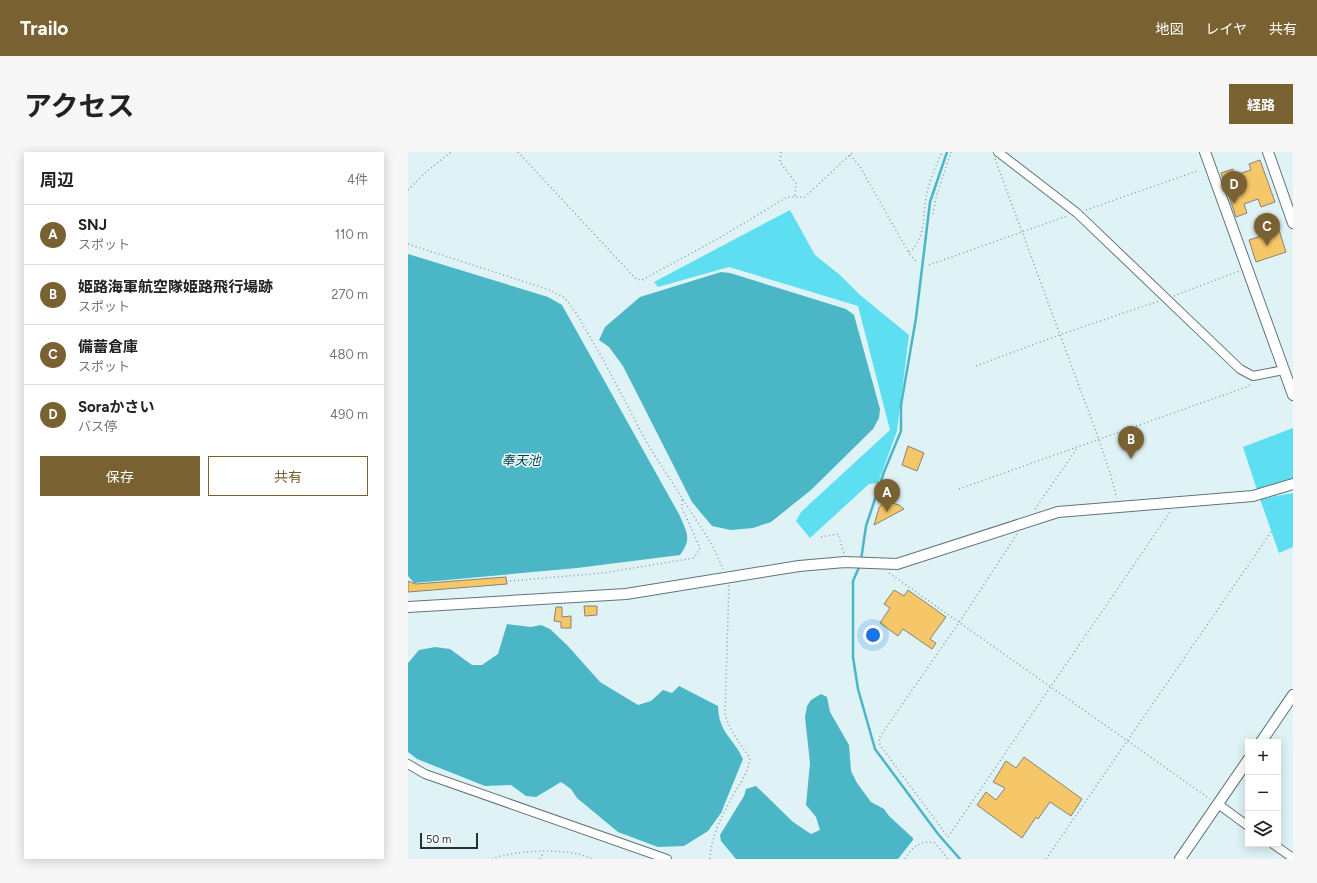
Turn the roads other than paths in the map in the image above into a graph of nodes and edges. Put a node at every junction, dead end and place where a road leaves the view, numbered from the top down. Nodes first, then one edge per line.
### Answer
1 (1205, 152) edge
2 (1268, 152) edge
3 (996, 154) edge
4 (1293, 223) edge
5 (1284, 370) junction
6 (1293, 395) edge
7 (1293, 484) edge
8 (408, 607) edge
9 (1293, 695) edge
10 (1263, 739) edge
11 (408, 764) edge
12 (1245, 764) edge
13 (1218, 804) junction
14 (1245, 824) edge
15 (1277, 847) edge
16 (1293, 858) edge
17 (667, 859) edge
18 (1180, 859) edge

1 - 5 street
2 - 4 street
3 - 5 street
5 - 6 street
7 - 8 street
9 - 10 street
11 - 17 street
12 - 13 street
13 - 14 street
13 - 18 street
15 - 16 street

